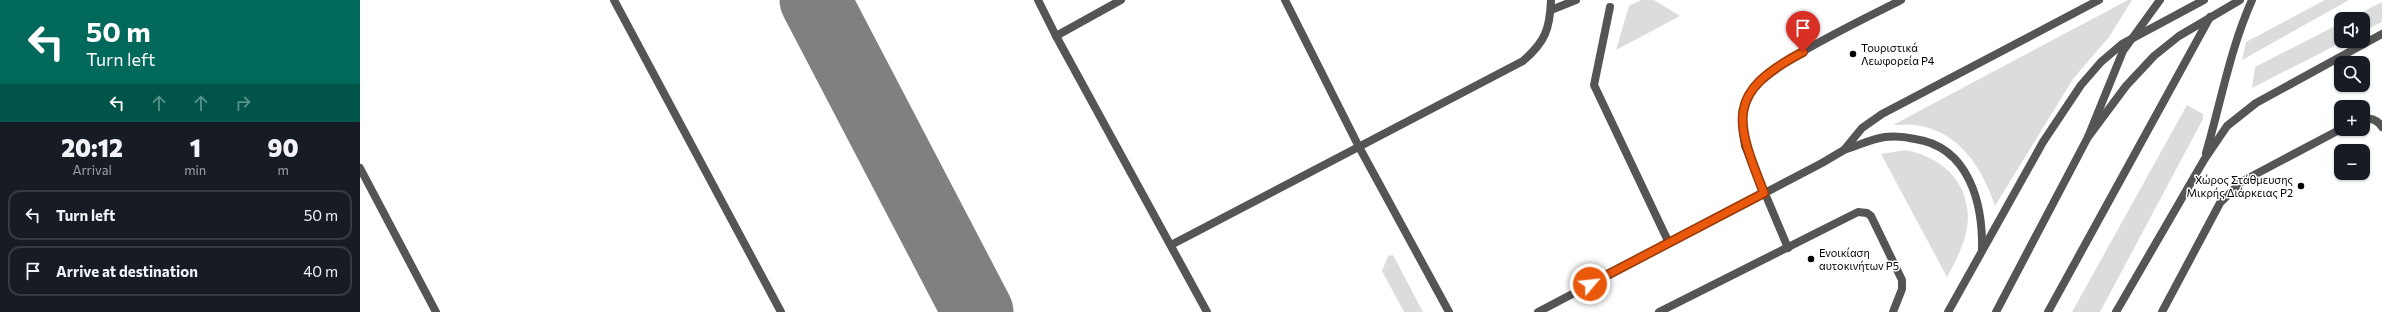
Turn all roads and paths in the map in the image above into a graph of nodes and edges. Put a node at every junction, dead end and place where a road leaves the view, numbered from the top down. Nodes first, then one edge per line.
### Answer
1 (614, 0) edge
2 (1038, 0) edge
3 (1121, 0) edge
4 (1286, 0) edge
5 (1551, 0) edge
6 (1576, 0) edge
7 (1901, 0) edge
8 (2099, 0) edge
9 (2160, 0) edge
10 (2204, 0) edge
11 (2240, 0) edge
12 (2252, 0) edge
13 (1610, 7) dead end
14 (1551, 10) junction
15 (2210, 17) junction
16 (2382, 35) edge
17 (1056, 36) junction
18 (2370, 118) edge
19 (2382, 127) edge
20 (2334, 133) edge
21 (2088, 137) junction
22 (1358, 146) junction
23 (1844, 150) junction
24 (2204, 160) junction
25 (360, 168) edge
26 (1764, 193) junction
27 (1669, 243) junction
28 (1171, 245) junction
29 (1788, 248) junction
30 (1981, 253) junction
31 (436, 312) edge
32 (781, 312) edge
33 (1207, 312) edge
34 (1448, 312) edge
35 (1538, 312) edge
36 (1659, 312) edge
37 (1893, 312) edge
38 (1948, 312) edge
39 (1996, 312) edge
40 (2048, 312) edge
41 (2116, 312) edge
42 (2162, 312) edge

1 - 32 street
2 - 17 street
3 - 17 street
4 - 22 street
5 - 14 street
6 - 14 street
7 - 26 street
8 - 23 street
9 - 21 street, bridge
10 - 30 street
11 - 15 street
12 - 24 street
13 - 27 street
14 - 22 street
15 - 21 street, bridge
15 - 40 street
16 - 24 street
17 - 28 street
18 - 19 street
20 - 42 street
21 - 39 street
22 - 28 street
22 - 34 street
23 - 26 street
23 - 30 street
24 - 41 street
25 - 31 street
26 - 27 street
26 - 29 street
27 - 35 street
28 - 33 street
29 - 36 street
29 - 37 street
30 - 38 street

